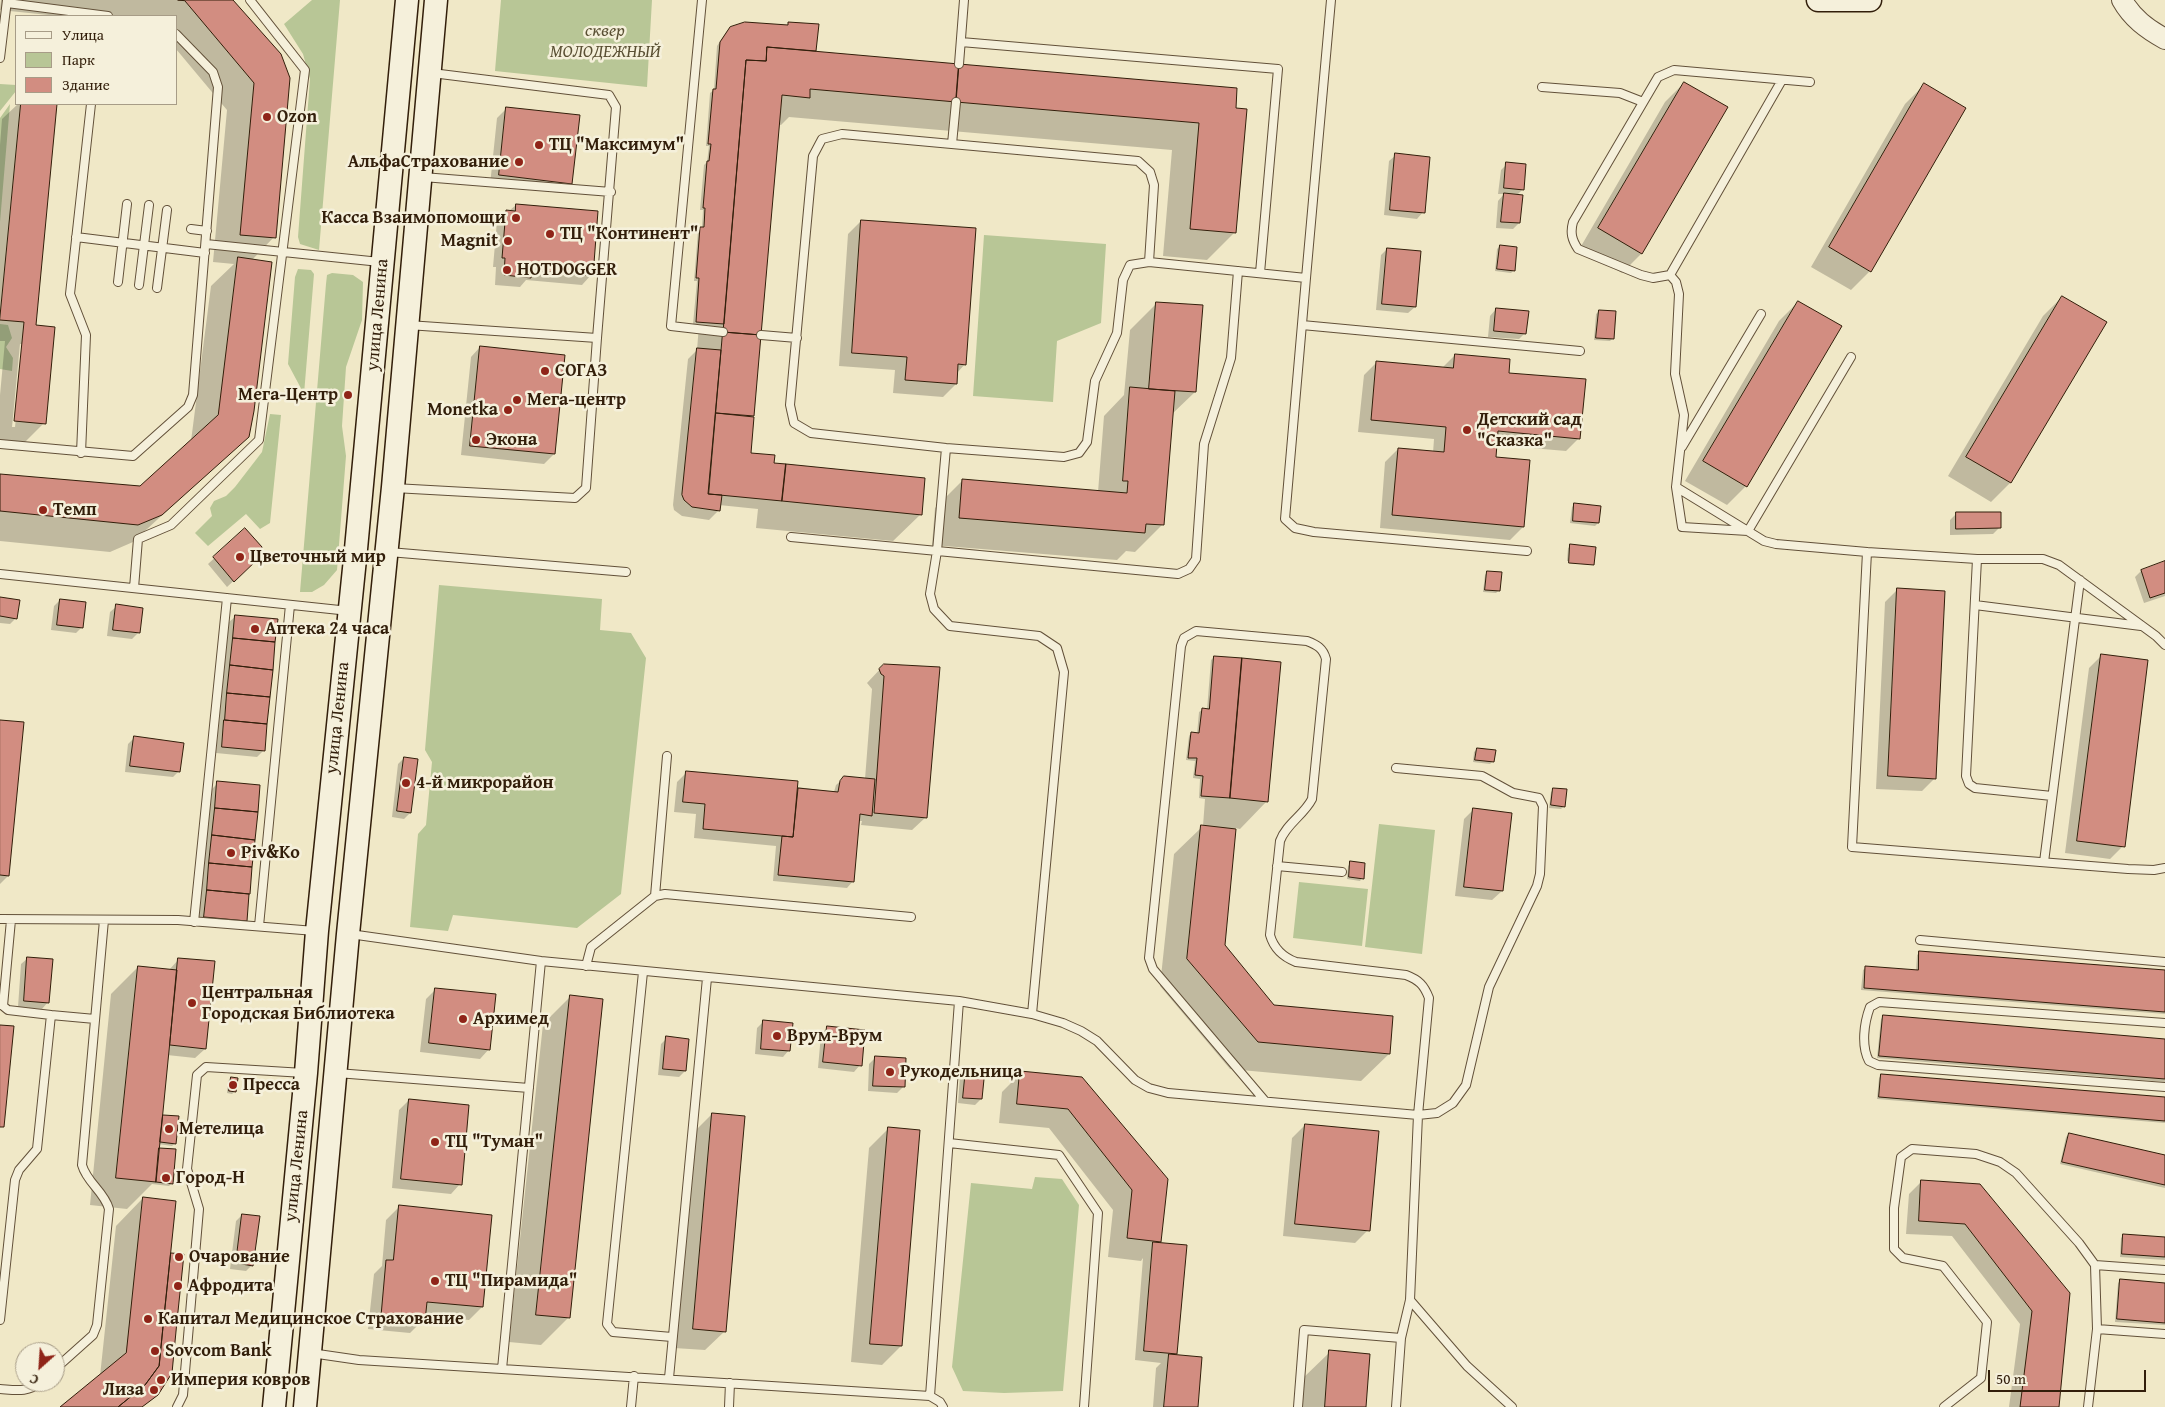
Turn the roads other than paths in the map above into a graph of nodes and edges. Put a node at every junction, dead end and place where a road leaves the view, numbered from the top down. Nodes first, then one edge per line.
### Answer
1 (250, 0) edge
2 (407, 0) edge
3 (436, 0) edge
4 (702, 0) edge
5 (964, 0) edge
6 (1331, 0) edge
7 (1818, 0) edge
8 (1870, 0) edge
9 (2122, 0) edge
10 (7, 2) edge
11 (96, 15) edge
12 (178, 36) edge
13 (2165, 39) edge
14 (961, 42) junction
15 (0, 58) edge
16 (959, 64) dead end
17 (430, 73) junction
18 (1782, 80) junction
19 (1810, 82) dead end
20 (1542, 87) dead end
21 (956, 102) dead end
22 (1643, 102) junction
23 (91, 105) edge
24 (952, 144) junction
25 (422, 177) junction
26 (611, 192) junction
27 (127, 204) dead end
28 (149, 205) dead end
29 (167, 210) dead end
30 (191, 229) dead end
31 (207, 230) junction
32 (76, 237) junction
33 (123, 242) junction
34 (206, 244) junction
35 (144, 245) junction
36 (162, 248) junction
37 (282, 252) junction
38 (205, 253) junction
39 (382, 262) junction
40 (1149, 262) junction
41 (1238, 271) junction
42 (1260, 273) junction
43 (1670, 275) junction
44 (1306, 278) junction
45 (118, 282) dead end
46 (138, 285) dead end
47 (157, 288) dead end
48 (1761, 314) dead end
49 (406, 325) junction
50 (1302, 325) junction
51 (723, 332) dead end
52 (761, 335) dead end
53 (597, 338) junction
54 (797, 338) junction
55 (1580, 351) dead end
56 (1851, 357) dead end
57 (0, 444) edge
58 (946, 448) junction
59 (1680, 451) junction
60 (81, 453) junction
61 (1676, 487) junction
62 (393, 488) junction
63 (1748, 531) junction
64 (791, 537) dead end
65 (356, 549) junction
66 (937, 550) junction
67 (386, 551) junction
68 (1527, 551) dead end
69 (1867, 552) junction
70 (1977, 559) junction
71 (626, 572) dead end
72 (0, 574) edge
73 (2080, 580) junction
74 (134, 588) junction
75 (226, 598) junction
76 (1975, 605) junction
77 (290, 606) junction
78 (349, 611) junction
79 (2075, 618) junction
80 (2142, 626) junction
81 (2165, 645) edge
82 (667, 756) dead end
83 (1396, 768) dead end
84 (2052, 796) junction
85 (2044, 862) junction
86 (1277, 866) junction
87 (2165, 868) edge
88 (1342, 872) dead end
89 (654, 896) junction
90 (910, 917) dead end
91 (0, 919) edge
92 (11, 920) junction
93 (104, 920) junction
94 (194, 922) junction
95 (259, 926) junction
96 (317, 931) junction
97 (348, 934) junction
98 (1920, 940) dead end
99 (542, 961) junction
100 (2165, 962) edge
101 (586, 966) junction
102 (643, 972) junction
103 (707, 978) junction
104 (959, 1001) junction
105 (1032, 1014) junction
106 (51, 1015) junction
107 (311, 1016) junction
108 (341, 1018) junction
109 (95, 1019) junction
110 (2165, 1023) edge
111 (306, 1073) junction
112 (337, 1073) junction
113 (2165, 1087) edge
114 (529, 1088) junction
115 (1265, 1101) junction
116 (1418, 1115) junction
117 (949, 1142) junction
118 (2095, 1265) junction
119 (2165, 1270) edge
120 (1410, 1300) junction
121 (0, 1320) edge
122 (2097, 1328) junction
123 (2165, 1334) edge
124 (672, 1338) junction
125 (1401, 1338) junction
126 (310, 1353) junction
127 (65, 1359) edge
128 (502, 1369) junction
129 (634, 1376) junction
130 (669, 1378) junction
131 (730, 1383) junction
132 (0, 1389) edge
133 (15, 1390) edge
134 (930, 1396) junction
135 (177, 1407) edge
136 (274, 1407) edge
137 (305, 1407) edge
138 (631, 1407) edge
139 (729, 1407) edge
140 (943, 1407) edge
141 (1084, 1407) edge
142 (1298, 1407) edge
143 (1396, 1407) edge
144 (1512, 1407) edge
145 (1944, 1407) edge
146 (2088, 1407) edge

1 - 37 lane
2 - 39 main road, улица Ленина
3 - 17 main road, улица Ленина
4 - 51 lane
5 - 14 lane
6 - 44 lane
7 - 8 main road
9 - 13 street
10 - 11 lane
10 - 15 lane
12 - 31 lane
14 - 16 lane
14 - 42 lane
17 - 25 main road, улица Ленина
17 - 26 lane
18 - 19 lane
18 - 22 lane
18 - 43 lane
20 - 22 lane
21 - 24 lane
22 - 43 lane
23 - 32 lane
24 - 40 lane
24 - 54 lane
25 - 26 lane
25 - 49 main road, улица Ленина
26 - 53 lane
27 - 33 lane
28 - 35 lane
29 - 36 lane
30 - 31 lane
31 - 34 lane
32 - 33 lane
32 - 60 lane
33 - 35 lane
33 - 45 lane
34 - 37 lane
34 - 38 lane
35 - 36 lane
35 - 46 lane
36 - 38 lane
36 - 47 lane
37 - 39 lane
37 - 74 lane
38 - 60 lane
39 - 65 main road, улица Ленина
40 - 41 lane
40 - 58 lane
41 - 42 lane
41 - 66 lane
42 - 44 lane
43 - 59 lane
44 - 50 lane
48 - 59 lane
49 - 53 lane
49 - 62 main road, улица Ленина
50 - 55 lane
50 - 68 lane
52 - 54 lane
53 - 62 lane
54 - 58 lane
56 - 63 lane
57 - 60 lane
58 - 66 lane
59 - 61 lane
61 - 63 lane
61 - 63 lane
62 - 67 main road, улица Ленина
63 - 69 lane
64 - 66 lane
65 - 67 main road
65 - 78 main road, улица Ленина
66 - 105 lane
67 - 71 lane
67 - 97 main road, улица Ленина
69 - 70 lane
69 - 85 lane
70 - 73 lane
70 - 76 lane
72 - 74 lane
73 - 79 lane
73 - 80 lane
74 - 75 lane
75 - 77 lane
75 - 94 lane
76 - 79 lane
76 - 84 lane
77 - 78 lane
77 - 95 lane
78 - 96 main road, улица Ленина
79 - 80 lane
79 - 84 lane
80 - 81 lane
82 - 89 lane
83 - 116 lane
84 - 85 lane
85 - 87 lane
86 - 88 lane
86 - 115 lane
86 - 116 lane
89 - 90 lane
89 - 101 lane
91 - 92 lane
92 - 93 lane
92 - 106 lane
93 - 94 lane
93 - 109 lane
94 - 95 lane
95 - 96 lane
96 - 107 main road, улица Ленина
97 - 99 lane
97 - 108 main road, улица Ленина
98 - 100 lane
99 - 101 lane
99 - 114 lane
101 - 102 lane
102 - 103 lane
102 - 124 lane
103 - 104 lane
103 - 124 lane
104 - 105 lane
104 - 117 lane
105 - 115 lane
106 - 109 lane
106 - 121 lane
107 - 108 main road
107 - 111 main road, улица Ленина
108 - 112 main road, улица Ленина
109 - 127 lane
110 - 113 lane
111 - 135 lane
111 - 136 main road, улица Ленина
112 - 114 lane
112 - 126 main road, улица Ленина
114 - 128 lane
115 - 116 lane
116 - 120 lane
117 - 134 lane
117 - 141 lane
118 - 119 lane
118 - 122 lane
118 - 145 lane
120 - 125 lane
120 - 144 lane
122 - 123 lane
122 - 146 lane
124 - 130 lane
125 - 142 lane
125 - 143 lane
126 - 128 lane
126 - 137 main road, улица Ленина
128 - 129 lane
129 - 130 lane
129 - 138 lane
130 - 131 lane
131 - 134 lane
131 - 139 lane
132 - 133 lane
134 - 140 lane

